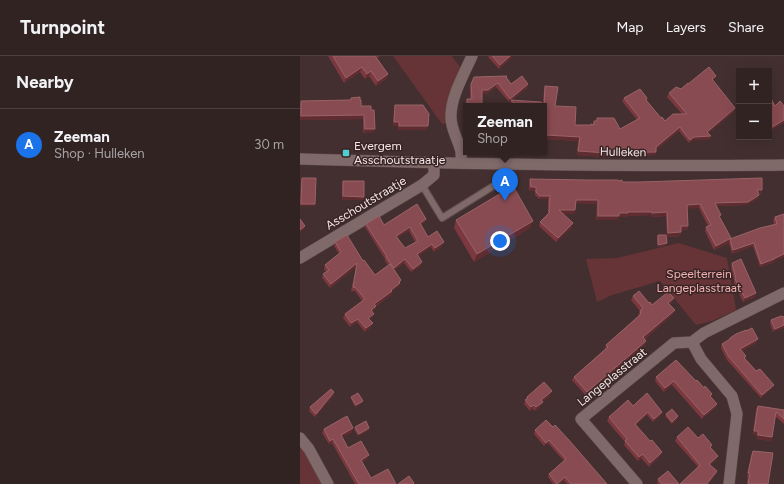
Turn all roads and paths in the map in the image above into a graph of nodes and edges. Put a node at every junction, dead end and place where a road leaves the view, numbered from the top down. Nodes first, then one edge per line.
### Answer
1 (472, 56) edge
2 (300, 159) edge
3 (434, 163) junction
4 (461, 163) junction
5 (784, 165) edge
6 (503, 180) dead end
7 (422, 185) junction
8 (300, 258) edge
9 (784, 293) edge
10 (692, 342) junction
11 (300, 438) edge
12 (328, 484) edge
13 (637, 484) edge
14 (729, 484) edge

1 - 4 street
2 - 3 street, Hulleken
3 - 4 street, Hulleken
3 - 7 street, Asschoutstraatje
4 - 5 street, Hulleken
6 - 7 lane
7 - 8 street, Asschoutstraatje
9 - 10 street, Langeplasstraat
10 - 13 street, Langeplasstraat
10 - 14 street
11 - 12 street

